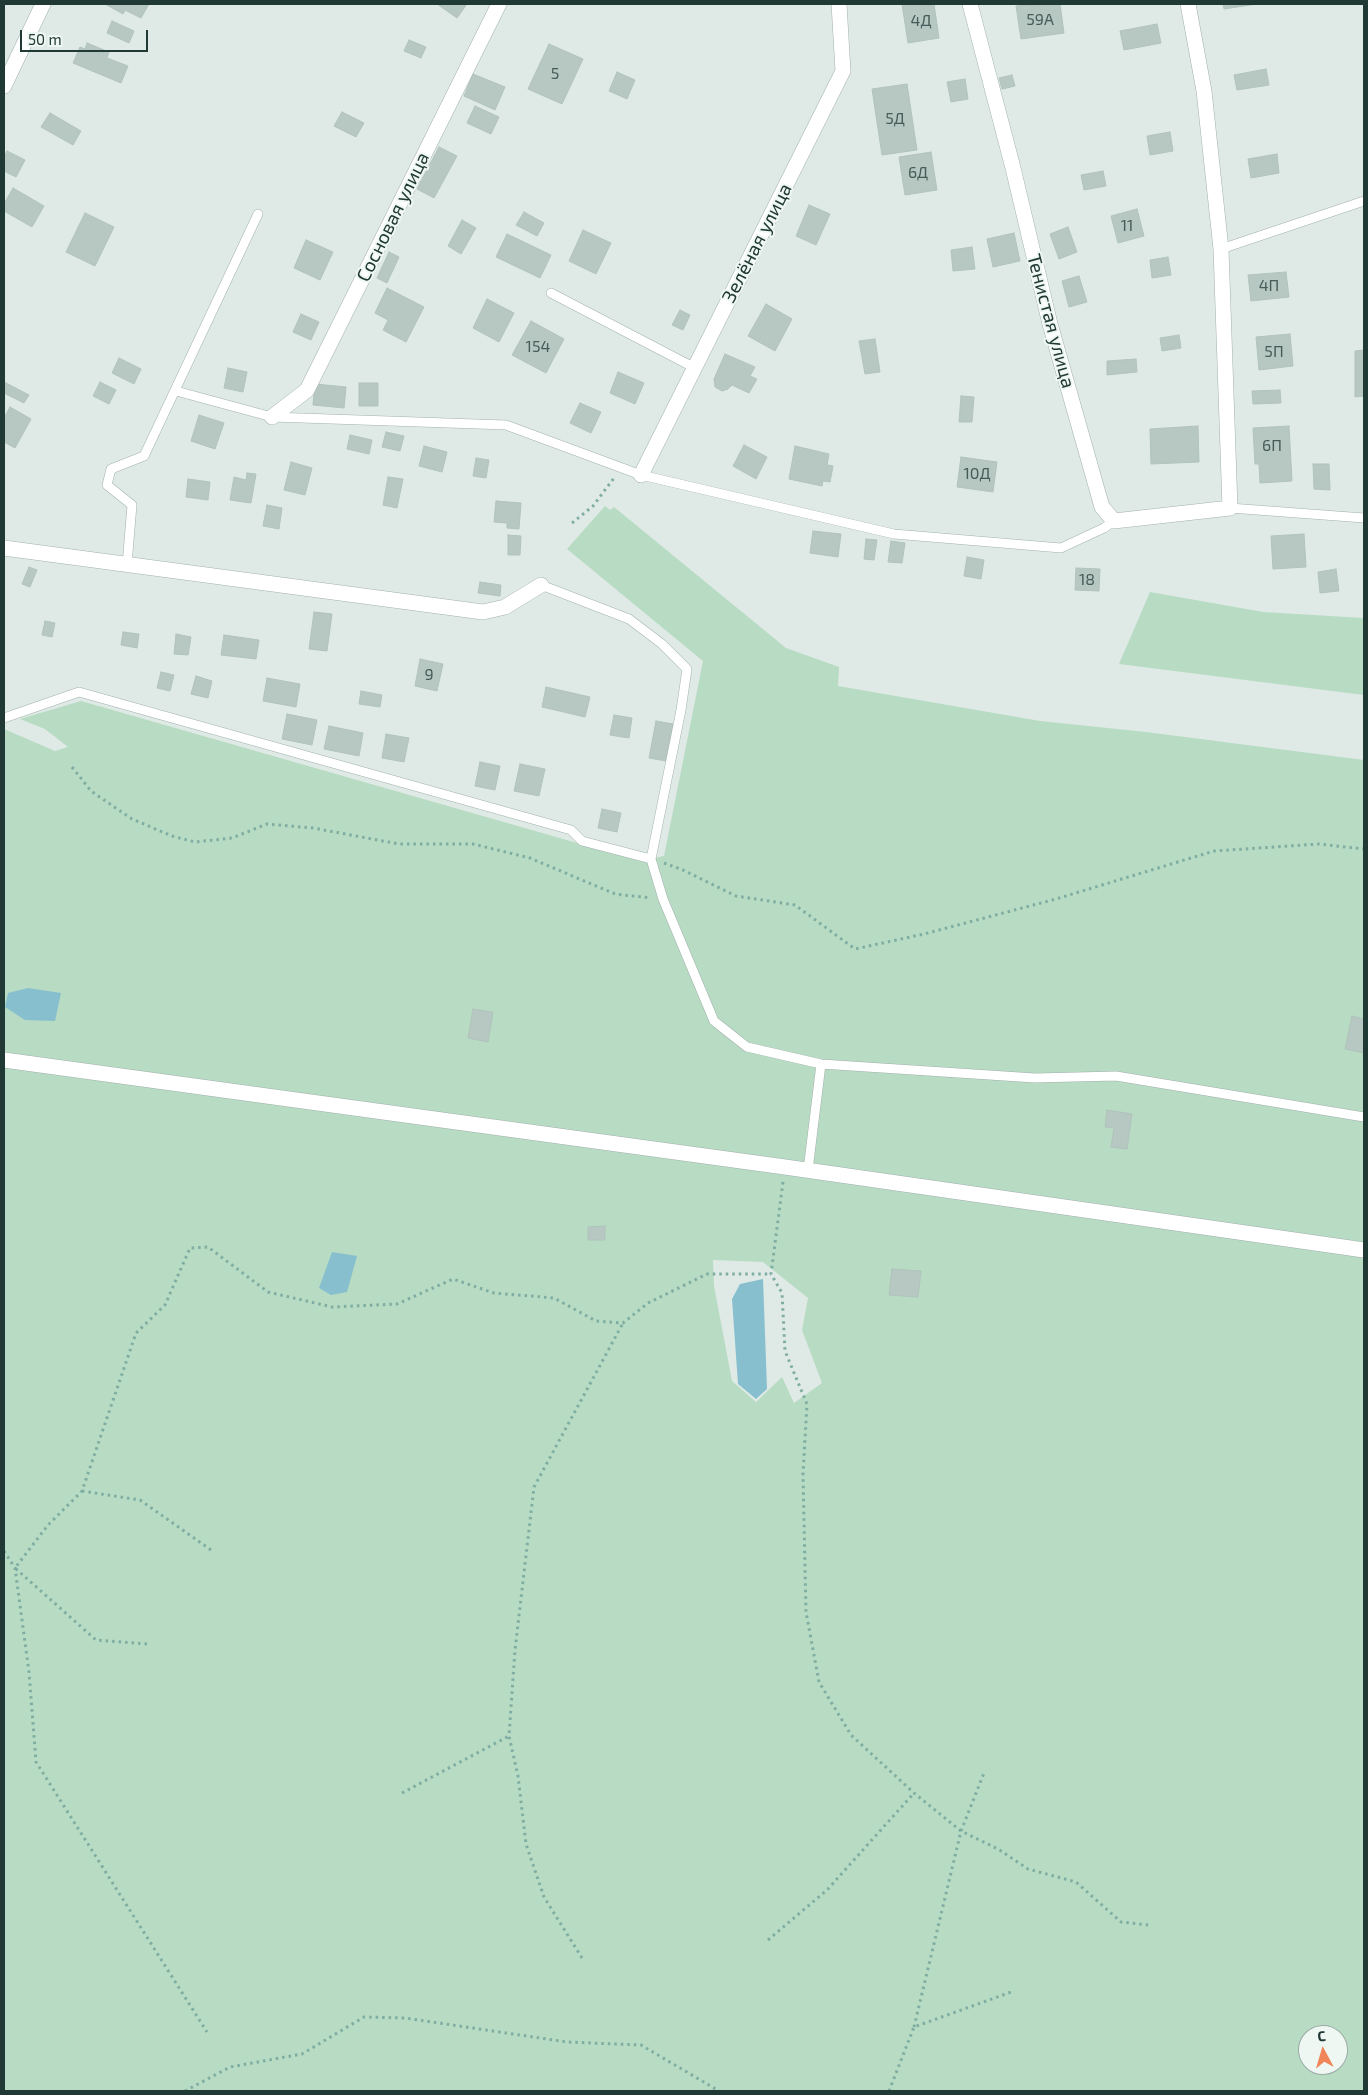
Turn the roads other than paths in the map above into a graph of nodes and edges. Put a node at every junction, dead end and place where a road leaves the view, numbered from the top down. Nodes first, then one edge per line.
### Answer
1 (43, 4) edge
2 (498, 4) edge
3 (839, 4) edge
4 (970, 4) edge
5 (1188, 4) edge
6 (4, 86) edge
7 (1364, 201) edge
8 (258, 214) dead end
9 (1221, 250) junction
10 (551, 293) dead end
11 (695, 368) junction
12 (176, 391) junction
13 (272, 417) junction
14 (641, 475) junction
15 (1230, 508) junction
16 (1364, 518) edge
17 (1114, 520) junction
18 (4, 548) edge
19 (127, 565) junction
20 (541, 585) joint
21 (4, 718) edge
22 (651, 859) junction
23 (4, 1060) edge
24 (820, 1064) junction
25 (1364, 1117) edge
26 (808, 1170) junction
27 (1364, 1250) edge

1 - 6 street
2 - 13 street, Сосновая улица
3 - 11 street, Зелёная улица
4 - 17 street, Тенистая улица
5 - 9 street
7 - 9 lane
8 - 12 lane
9 - 15 street
10 - 11 lane
11 - 14 street, Зелёная улица
12 - 13 lane
12 - 19 lane
13 - 14 lane
14 - 17 lane
15 - 16 lane
15 - 17 street
18 - 19 street
19 - 20 street
20 - 22 lane
21 - 22 lane
22 - 24 lane
23 - 26 street
24 - 25 lane
24 - 26 lane
26 - 27 street

